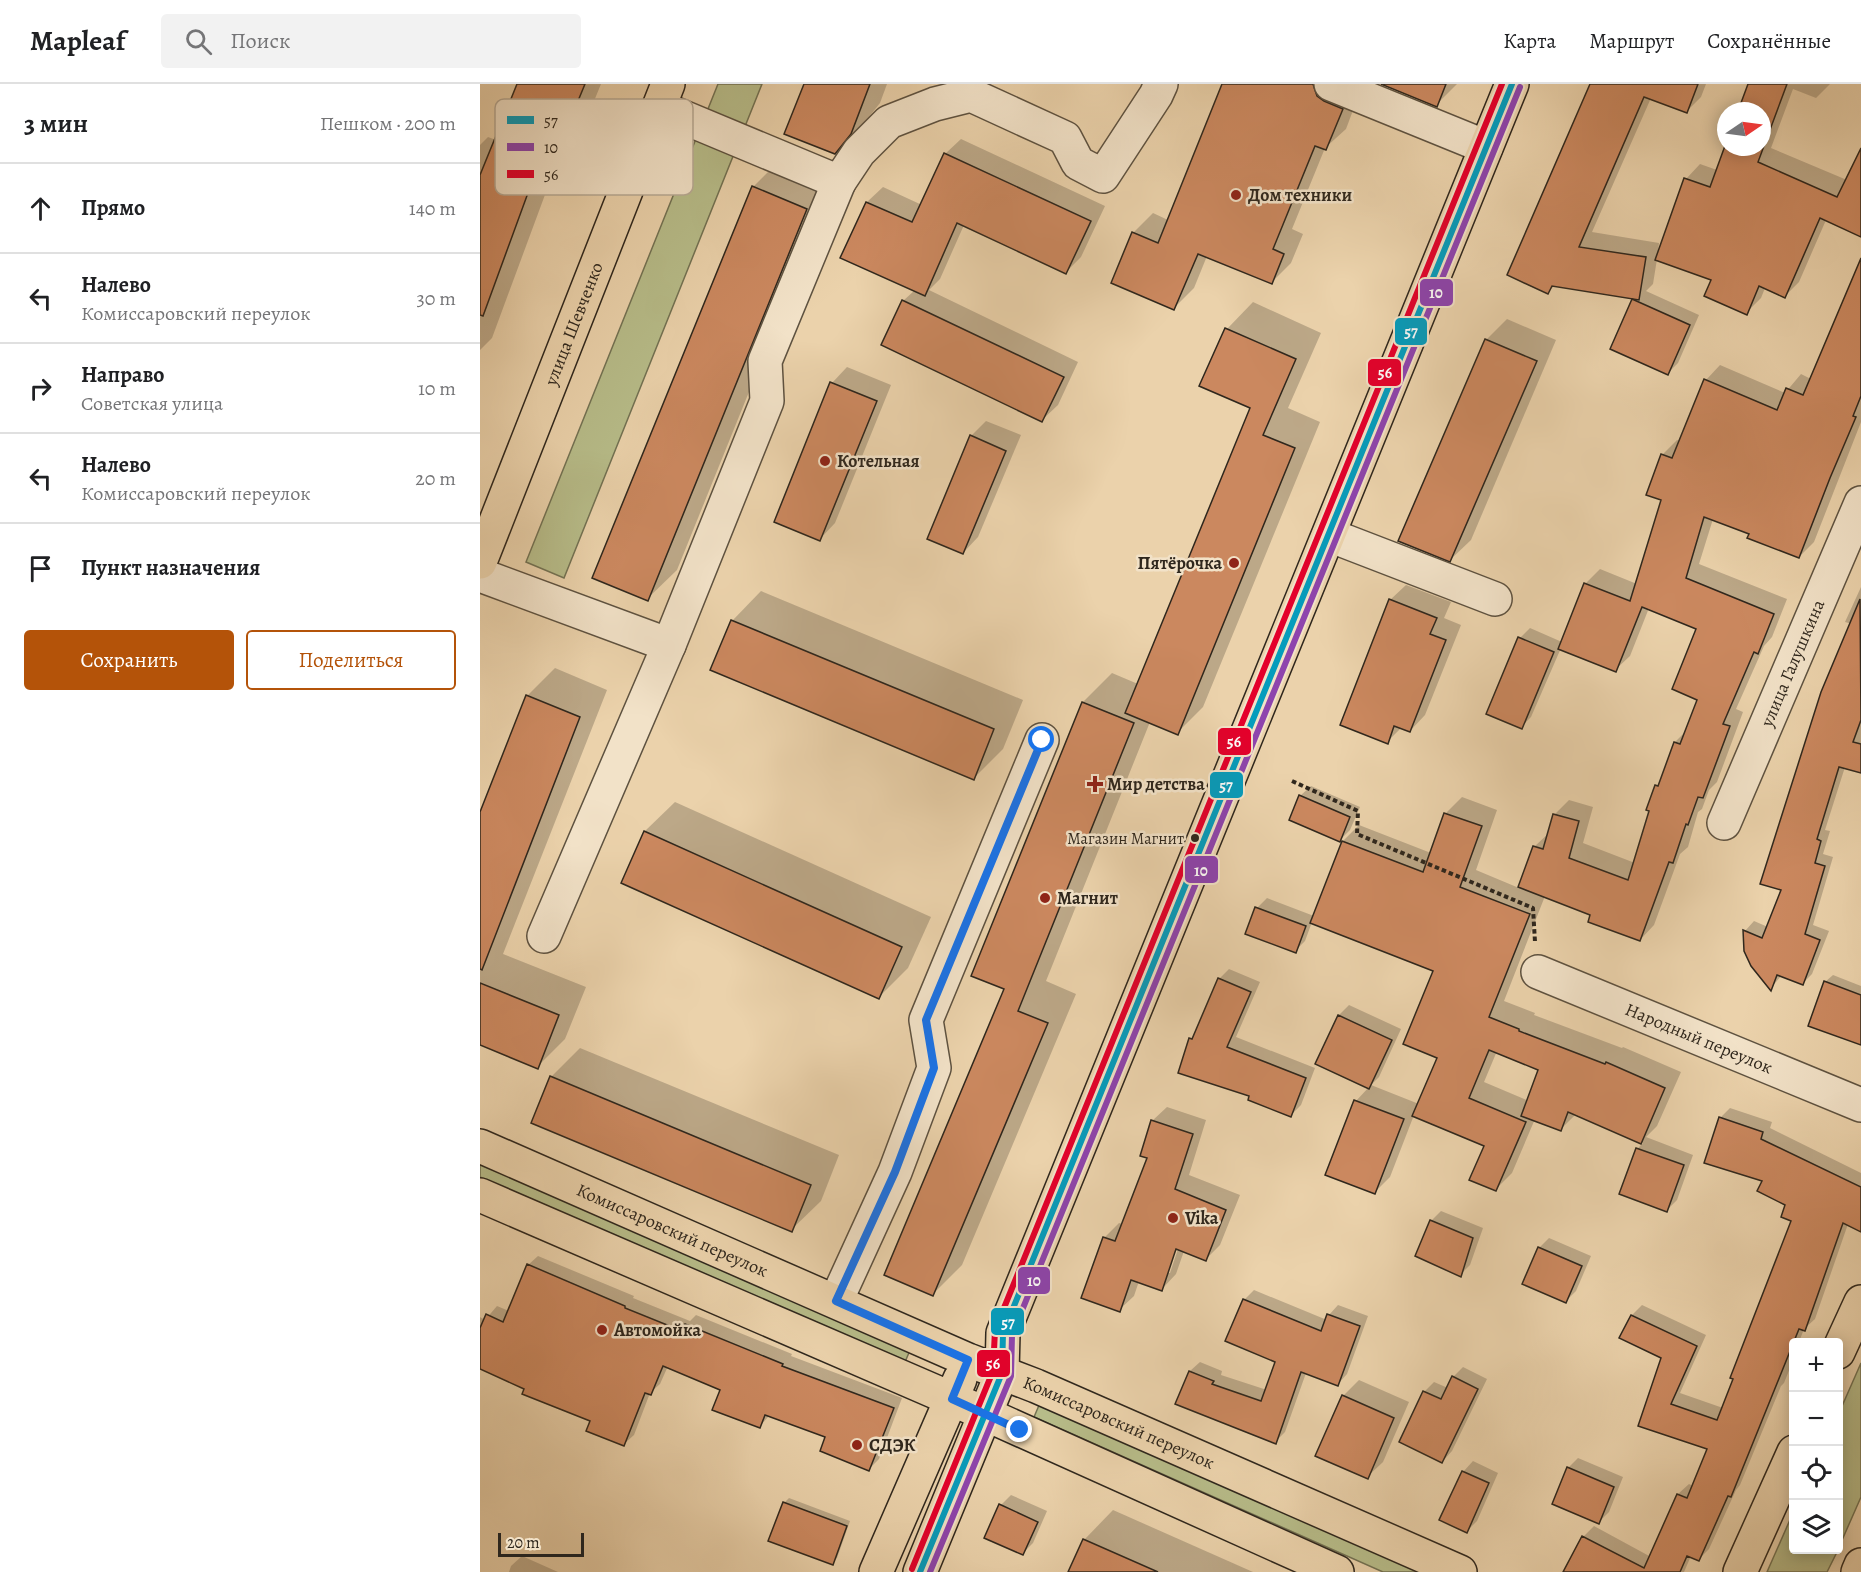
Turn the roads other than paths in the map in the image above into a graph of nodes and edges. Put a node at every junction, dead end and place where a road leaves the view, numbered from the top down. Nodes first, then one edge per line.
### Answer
1 (1161, 84) edge
2 (1331, 84) edge
3 (1512, 84) edge
4 (693, 110) edge
5 (1486, 147) junction
6 (839, 182) junction
7 (624, 195) edge
8 (1861, 503) edge
9 (1329, 535) junction
10 (480, 562) edge
11 (480, 575) edge
12 (1495, 599) dead end
13 (669, 645) junction
14 (1042, 740) dead end
15 (1724, 823) dead end
16 (544, 936) dead end
17 (1538, 972) road end
18 (1861, 1105) edge
19 (480, 1146) edge
20 (480, 1195) edge
21 (836, 1301) junction
22 (1861, 1302) edge
23 (1003, 1333) junction
24 (1843, 1343) edge
25 (968, 1360) junction
26 (1002, 1373) junction
27 (952, 1399) junction
28 (986, 1414) junction
29 (1789, 1463) edge
30 (1861, 1565) edge
31 (876, 1572) edge
32 (920, 1572) edge
33 (1337, 1572) edge
34 (1460, 1572) edge
35 (1740, 1572) edge
36 (1858, 1572) edge

1 - 6 street
2 - 5 street
3 - 5 main road
4 - 6 street
5 - 9 main road
6 - 13 street
7 - 10 main road, улица Шевченко
8 - 15 street, улица Галушкина
9 - 12 street
9 - 23 main road
11 - 13 street
13 - 16 street
14 - 21 street
17 - 18 street, Народный переулок
19 - 21 main road, Комиссаровский переулок
20 - 27 main road
21 - 25 main road, Комиссаровский переулок
22 - 24 main road
23 - 25 main road
23 - 26 main road
25 - 26 main road, Комиссаровский переулок
25 - 27 main road
26 - 28 main road
26 - 34 main road, Комиссаровский переулок
27 - 28 main road
27 - 31 main road
28 - 32 main road
28 - 33 main road
29 - 35 main road
30 - 36 main road

